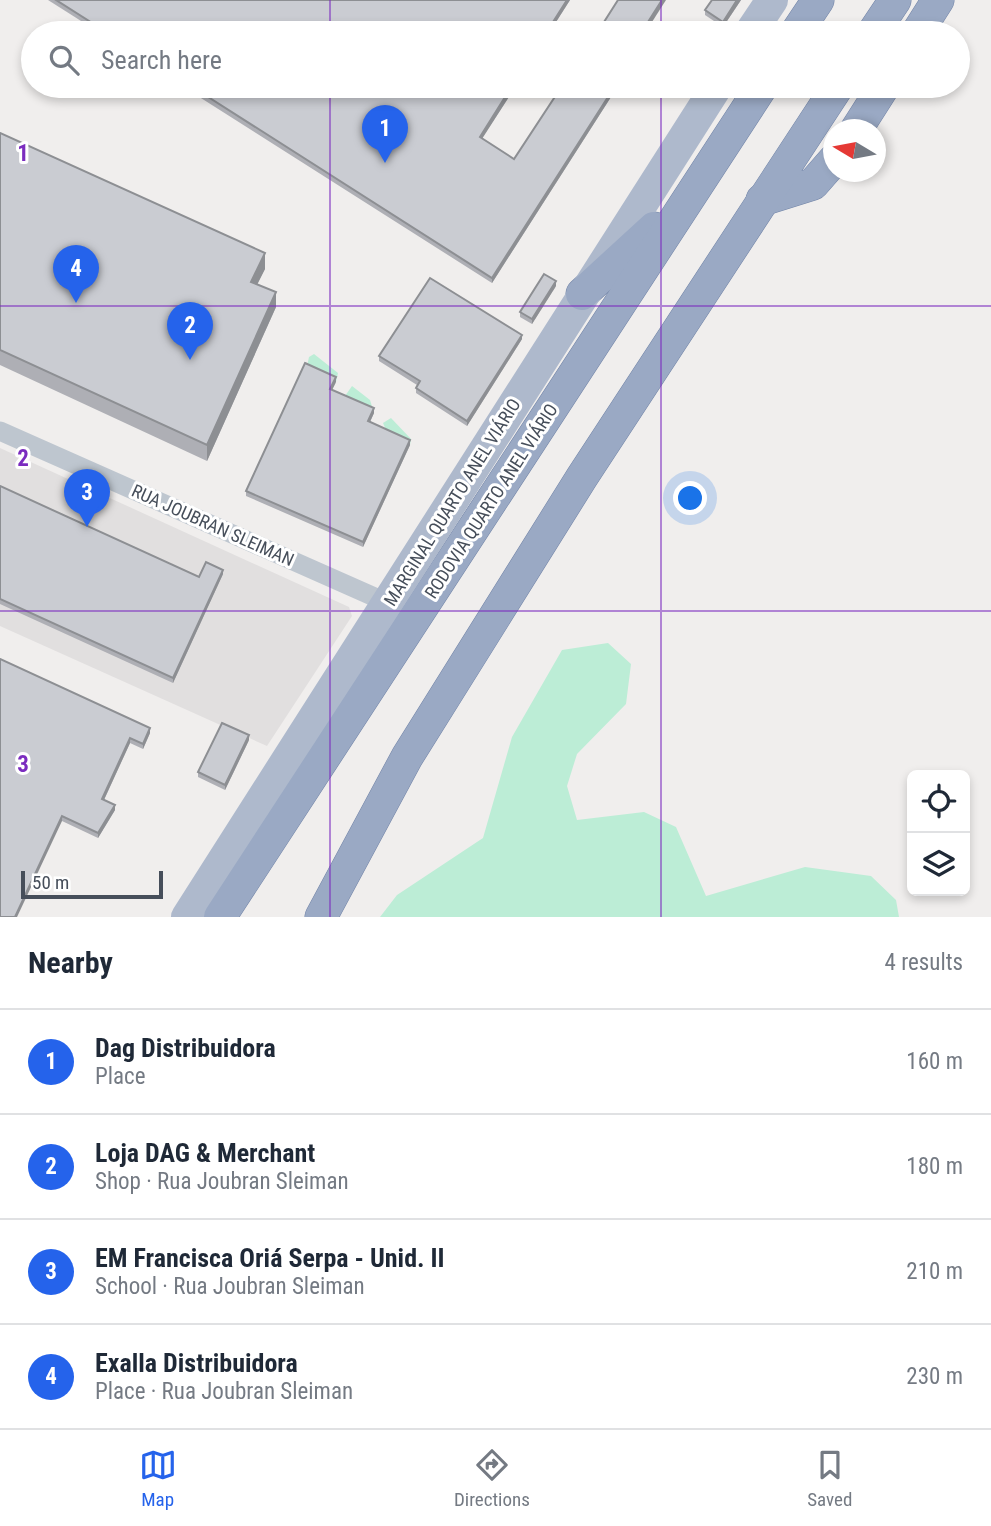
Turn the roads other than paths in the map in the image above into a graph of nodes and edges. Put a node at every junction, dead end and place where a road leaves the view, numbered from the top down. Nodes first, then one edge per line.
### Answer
1 (772, 0) edge
2 (818, 0) edge
3 (895, 0) edge
4 (939, 0) edge
5 (758, 21) edge
6 (804, 21) edge
7 (881, 21) edge
8 (925, 21) edge
9 (708, 98) edge
10 (754, 98) edge
11 (830, 98) edge
12 (876, 98) edge
13 (863, 119) edge
14 (823, 173) edge
15 (695, 188) junction
16 (762, 200) junction
17 (582, 294) junction
18 (0, 431) edge
19 (388, 603) junction
20 (187, 917) edge
21 (220, 917) edge
22 (321, 917) edge

1 - 5 main road
2 - 6 highway
3 - 7 highway
4 - 8 highway
9 - 17 main road, MARGINAL QUARTO ANEL VIÁRIO
10 - 15 highway, RODOVIA QUARTO ANEL VIÁRIO
11 - 16 highway
12 - 13 highway
14 - 16 highway
15 - 17 highway
15 - 21 highway, RODOVIA QUARTO ANEL VIÁRIO
16 - 22 highway
17 - 19 main road, MARGINAL QUARTO ANEL VIÁRIO
18 - 19 street, RUA JOUBRAN SLEIMAN
19 - 20 main road, MARGINAL QUARTO ANEL VIÁRIO

